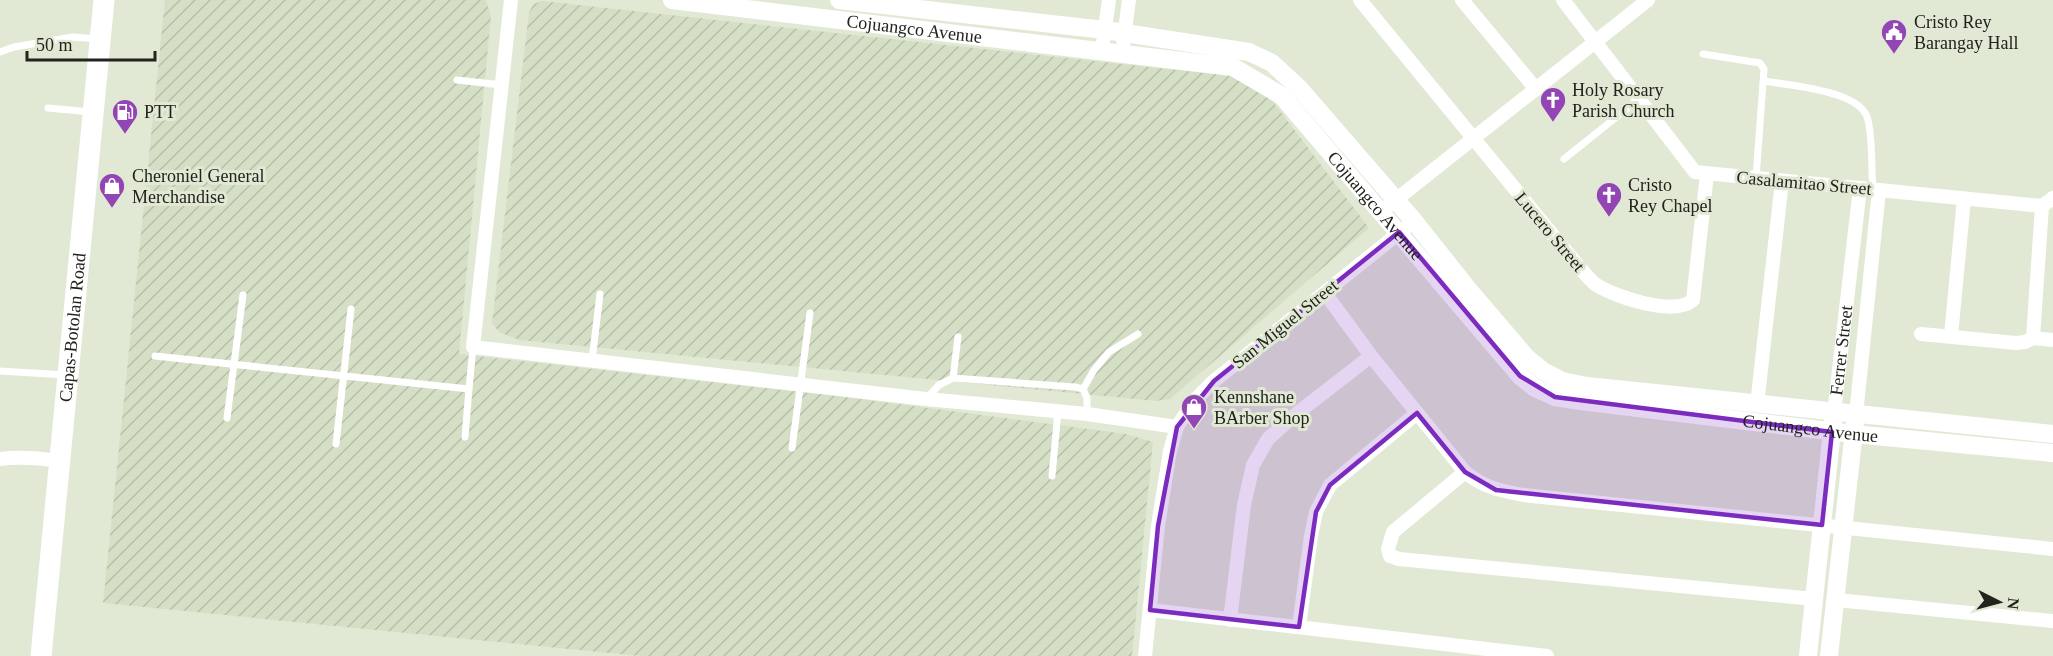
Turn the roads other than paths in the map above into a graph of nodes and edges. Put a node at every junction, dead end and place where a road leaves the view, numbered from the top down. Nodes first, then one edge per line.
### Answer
1 (104, 0) edge
2 (511, 0) edge
3 (672, 0) edge
4 (839, 0) edge
5 (1109, 0) edge
6 (1130, 0) edge
7 (1360, 0) edge
8 (1462, 0) edge
9 (1563, 0) edge
10 (1648, 0) edge
11 (1105, 30) junction
12 (1126, 33) junction
13 (101, 40) junction
14 (1595, 42) junction
15 (1102, 50) junction
16 (0, 52) edge
17 (1122, 53) junction
18 (1703, 54) dead end
19 (457, 80) dead end
20 (1765, 81) junction
21 (502, 86) junction
22 (1536, 89) junction
23 (1639, 99) junction
24 (48, 108) dead end
25 (94, 112) junction
26 (1473, 139) junction
27 (1564, 159) dead end
28 (1707, 174) junction
29 (1756, 178) junction
30 (1782, 181) junction
31 (1870, 189) junction
32 (1965, 198) junction
33 (2048, 202) edge
34 (1388, 205) junction
35 (1406, 226) junction
36 (2038, 260) junction
37 (2053, 262) edge
38 (1324, 293) junction
39 (600, 294) dead end
40 (243, 295) dead end
41 (351, 309) dead end
42 (810, 313) dead end
43 (1138, 334) dead end
44 (1921, 334) dead end
45 (1951, 336) junction
46 (958, 337) dead end
47 (2032, 338) junction
48 (2053, 340) edge
49 (473, 347) junction
50 (155, 356) dead end
51 (1371, 356) junction
52 (592, 360) junction
53 (234, 364) junction
54 (0, 370) edge
55 (68, 375) junction
56 (343, 375) junction
57 (953, 378) junction
58 (802, 384) junction
59 (469, 389) junction
60 (1083, 389) junction
61 (926, 399) junction
62 (1757, 405) junction
63 (1058, 411) junction
64 (1417, 413) junction
65 (1834, 413) junction
66 (1087, 414) junction
67 (1856, 415) junction
68 (227, 418) dead end
69 (1177, 427) junction
70 (1832, 432) junction
71 (1854, 434) junction
72 (2053, 434) edge
73 (465, 437) dead end
74 (336, 444) dead end
75 (792, 448) dead end
76 (2053, 453) edge
77 (0, 459) edge
78 (59, 461) junction
79 (1465, 472) junction
80 (1052, 476) dead end
81 (1822, 525) junction
82 (1844, 527) junction
83 (2053, 549) edge
84 (1814, 599) junction
85 (1836, 600) junction
86 (1150, 610) junction
87 (1230, 620) junction
88 (2053, 621) edge
89 (1299, 627) junction
90 (41, 656) edge
91 (1145, 656) edge
92 (1547, 656) edge
93 (1808, 656) edge
94 (1829, 656) edge

1 - 13 main road, Capas-Botolan Road
2 - 21 street
3 - 15 main road, Cojuangco Avenue
4 - 11 main road, Cojuangco Avenue
5 - 11 street
6 - 12 street
7 - 26 street, Lucero Street
8 - 22 street
9 - 14 street
10 - 14 street
11 - 12 main road, Cojuangco Avenue
11 - 15 street
12 - 17 street
12 - 34 main road, Cojuangco Avenue
13 - 16 lane
13 - 25 main road, Capas-Botolan Road
14 - 22 street
14 - 23 street
15 - 17 main road, Cojuangco Avenue
17 - 34 main road, Cojuangco Avenue
18 - 20 lane
19 - 21 lane
20 - 29 lane
20 - 31 lane
21 - 49 street
22 - 26 street
23 - 27 lane
23 - 28 street
24 - 25 lane
25 - 55 main road, Capas-Botolan Road
26 - 28 street, Lucero Street
26 - 34 street
28 - 29 street, Casalamitao Street
29 - 30 street, Casalamitao Street
30 - 31 street, Casalamitao Street
30 - 62 street
31 - 32 street, Casalamitao Street
31 - 65 street, Ferrer Street
31 - 67 street, Ferrer Street
32 - 33 street, Casalamitao Street
32 - 45 street
33 - 36 street
34 - 35 main road, Cojuangco Avenue
35 - 38 street, San Miguel Street
35 - 62 main road, Cojuangco Avenue
35 - 70 main road, Cojuangco Avenue
36 - 37 street
36 - 47 street
38 - 51 street
38 - 69 street, San Miguel Street
39 - 52 lane
40 - 53 lane
41 - 56 lane
42 - 58 lane
43 - 60 lane
44 - 45 street
45 - 47 street
46 - 57 lane
47 - 48 street
49 - 52 street
49 - 59 lane
50 - 53 lane
51 - 64 street
51 - 87 street
52 - 58 street
53 - 56 lane
53 - 68 lane
54 - 55 lane
55 - 78 main road, Capas-Botolan Road
56 - 59 lane
56 - 74 lane
57 - 60 lane
57 - 61 lane
58 - 61 street
58 - 75 lane
59 - 73 lane
60 - 66 lane
61 - 63 street
62 - 65 main road, Cojuangco Avenue
63 - 66 street
63 - 80 lane
64 - 79 street
64 - 89 street
65 - 67 main road, Cojuangco Avenue
65 - 70 main road, Ferrer Street
66 - 69 street
67 - 71 main road, Ferrer Street
67 - 72 main road, Cojuangco Avenue
69 - 86 street, San Miguel Street
70 - 71 main road, Cojuangco Avenue
70 - 81 main road, Ferrer Street
71 - 76 main road, Cojuangco Avenue
71 - 82 main road, Ferrer Street
77 - 78 street
78 - 90 main road, Capas-Botolan Road
79 - 81 street
79 - 84 street
81 - 82 street
81 - 84 main road, Ferrer Street
82 - 83 street
82 - 85 main road, Ferrer Street
84 - 93 main road, Ferrer Street
85 - 88 street
85 - 94 main road, Ferrer Street
86 - 87 street
86 - 91 street, San Miguel Street
87 - 89 street
89 - 92 street

